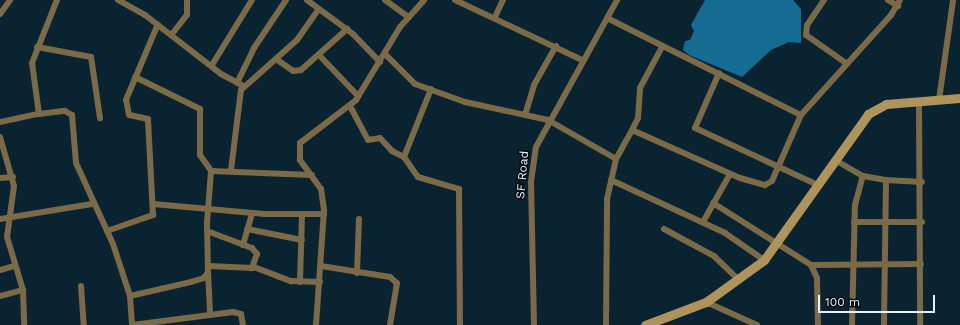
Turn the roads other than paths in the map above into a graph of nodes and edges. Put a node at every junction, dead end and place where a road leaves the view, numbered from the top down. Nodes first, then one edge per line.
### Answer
1 (10, 0) edge
2 (58, 0) edge
3 (118, 0) edge
4 (188, 0) edge
5 (252, 0) edge
6 (286, 0) edge
7 (307, 0) edge
8 (385, 0) edge
9 (424, 0) edge
10 (455, 0) edge
11 (503, 0) edge
12 (616, 0) edge
13 (824, 0) edge
14 (888, 0) edge
15 (953, 0) edge
16 (899, 3) edge
17 (319, 9) junction
18 (0, 14) edge
19 (408, 16) junction
20 (495, 17) junction
21 (607, 18) junction
22 (158, 24) junction
23 (347, 29) junction
24 (172, 34) junction
25 (556, 46) junction
26 (37, 47) junction
27 (662, 47) junction
28 (385, 54) junction
29 (319, 55) junction
30 (276, 59) junction
31 (582, 60) junction
32 (380, 62) junction
33 (846, 63) junction
34 (212, 65) junction
35 (719, 73) junction
36 (135, 77) junction
37 (237, 83) junction
38 (244, 86) junction
39 (431, 89) junction
40 (358, 96) junction
41 (960, 98) edge
42 (939, 100) junction
43 (919, 101) junction
44 (350, 106) junction
45 (39, 114) junction
46 (525, 115) junction
47 (801, 115) junction
48 (100, 118) dead end
49 (548, 120) junction
50 (0, 122) edge
51 (632, 130) junction
52 (0, 137) edge
53 (404, 157) junction
54 (616, 159) junction
55 (835, 160) junction
56 (778, 167) junction
57 (231, 170) junction
58 (212, 171) junction
59 (730, 174) junction
60 (312, 175) junction
61 (863, 176) junction
62 (12, 177) junction
63 (0, 178) edge
64 (611, 180) junction
65 (886, 180) junction
66 (922, 182) junction
67 (818, 184) junction
68 (92, 204) junction
69 (154, 204) junction
70 (713, 204) junction
71 (208, 209) junction
72 (252, 213) junction
73 (302, 214) junction
74 (324, 214) junction
75 (8, 218) junction
76 (359, 218) dead end
77 (0, 219) edge
78 (703, 222) junction
79 (854, 222) junction
80 (886, 222) junction
81 (922, 222) junction
82 (247, 229) junction
83 (664, 229) dead end
84 (107, 231) junction
85 (207, 231) junction
86 (302, 240) junction
87 (779, 243) junction
88 (243, 245) junction
89 (764, 260) junction
90 (853, 262) junction
91 (886, 264) junction
92 (921, 264) junction
93 (811, 265) junction
94 (14, 266) junction
95 (322, 266) junction
96 (254, 267) junction
97 (209, 269) junction
98 (0, 270) edge
99 (357, 273) junction
100 (739, 280) junction
101 (300, 282) junction
102 (320, 282) junction
103 (81, 286) dead end
104 (23, 290) junction
105 (0, 296) edge
106 (130, 296) junction
107 (706, 302) junction
108 (210, 313) junction
109 (24, 325) edge
110 (84, 325) edge
111 (132, 325) edge
112 (243, 325) edge
113 (316, 325) edge
114 (390, 325) edge
115 (460, 325) edge
116 (534, 325) edge
117 (606, 325) edge
118 (645, 325) edge
119 (757, 325) edge
120 (818, 325) edge
121 (852, 325) edge
122 (884, 325) edge
123 (920, 325) edge

1 - 18 street
2 - 26 street
3 - 22 street
4 - 24 street
5 - 34 street
6 - 37 street
7 - 17 street
8 - 19 street
9 - 19 street
10 - 20 street
11 - 20 street
12 - 21 street, SF Road
13 - 33 street
14 - 16 street
15 - 42 street
16 - 33 street
17 - 23 street
17 - 30 street
19 - 28 street
20 - 25 street
21 - 27 street
21 - 31 street, SF Road
22 - 24 street
22 - 36 street
23 - 29 street
23 - 32 street
24 - 34 street
25 - 31 street
25 - 46 street
26 - 45 street
26 - 48 street
27 - 35 street
27 - 51 street
28 - 32 street
28 - 39 street
29 - 30 street
29 - 40 street
30 - 38 street
31 - 49 street, SF Road
32 - 40 street
33 - 47 street
34 - 37 street
35 - 47 street
35 - 56 street
36 - 58 street
36 - 69 street
37 - 38 street
38 - 57 street
39 - 46 street
39 - 53 street
40 - 44 street
41 - 42 street
42 - 43 street
43 - 55 street
43 - 66 street
44 - 53 street
44 - 60 street
45 - 50 street
45 - 68 street
46 - 49 street
47 - 56 street
49 - 54 street
49 - 116 street, SF Road
51 - 54 street
51 - 59 street
52 - 62 street
53 - 115 street
54 - 64 street
55 - 61 street
55 - 67 street
56 - 59 street
56 - 67 street
57 - 58 street
57 - 60 street
58 - 71 street
59 - 70 street
60 - 74 street
61 - 65 street
61 - 79 street
62 - 63 street
62 - 75 street
64 - 78 street
64 - 117 street
65 - 66 street
65 - 80 street
66 - 81 street
67 - 87 street
68 - 75 street
68 - 84 street
69 - 71 street
69 - 84 street
70 - 78 street
70 - 87 street
71 - 72 street
71 - 85 street
72 - 73 street
72 - 82 street
73 - 74 street
73 - 86 street
74 - 95 street
75 - 77 street
75 - 94 street
76 - 99 street
78 - 89 street
79 - 80 street
79 - 90 street
80 - 81 street
80 - 91 street
81 - 92 street
82 - 86 street
82 - 88 street
83 - 100 street
84 - 106 street
85 - 88 street
85 - 97 street
86 - 101 street
87 - 89 street
87 - 93 street
88 - 96 street
89 - 100 street
90 - 91 street
90 - 93 street
90 - 121 street
91 - 92 street
91 - 122 street
92 - 123 street
93 - 120 street
94 - 98 street
94 - 104 street
95 - 99 street
95 - 102 street
96 - 97 street
96 - 101 street
97 - 106 street
97 - 108 street
99 - 114 street
100 - 107 street
101 - 102 street
102 - 113 street
103 - 110 street
104 - 105 street
104 - 109 street
106 - 111 street
107 - 118 street
107 - 119 street
108 - 111 street
108 - 112 street

